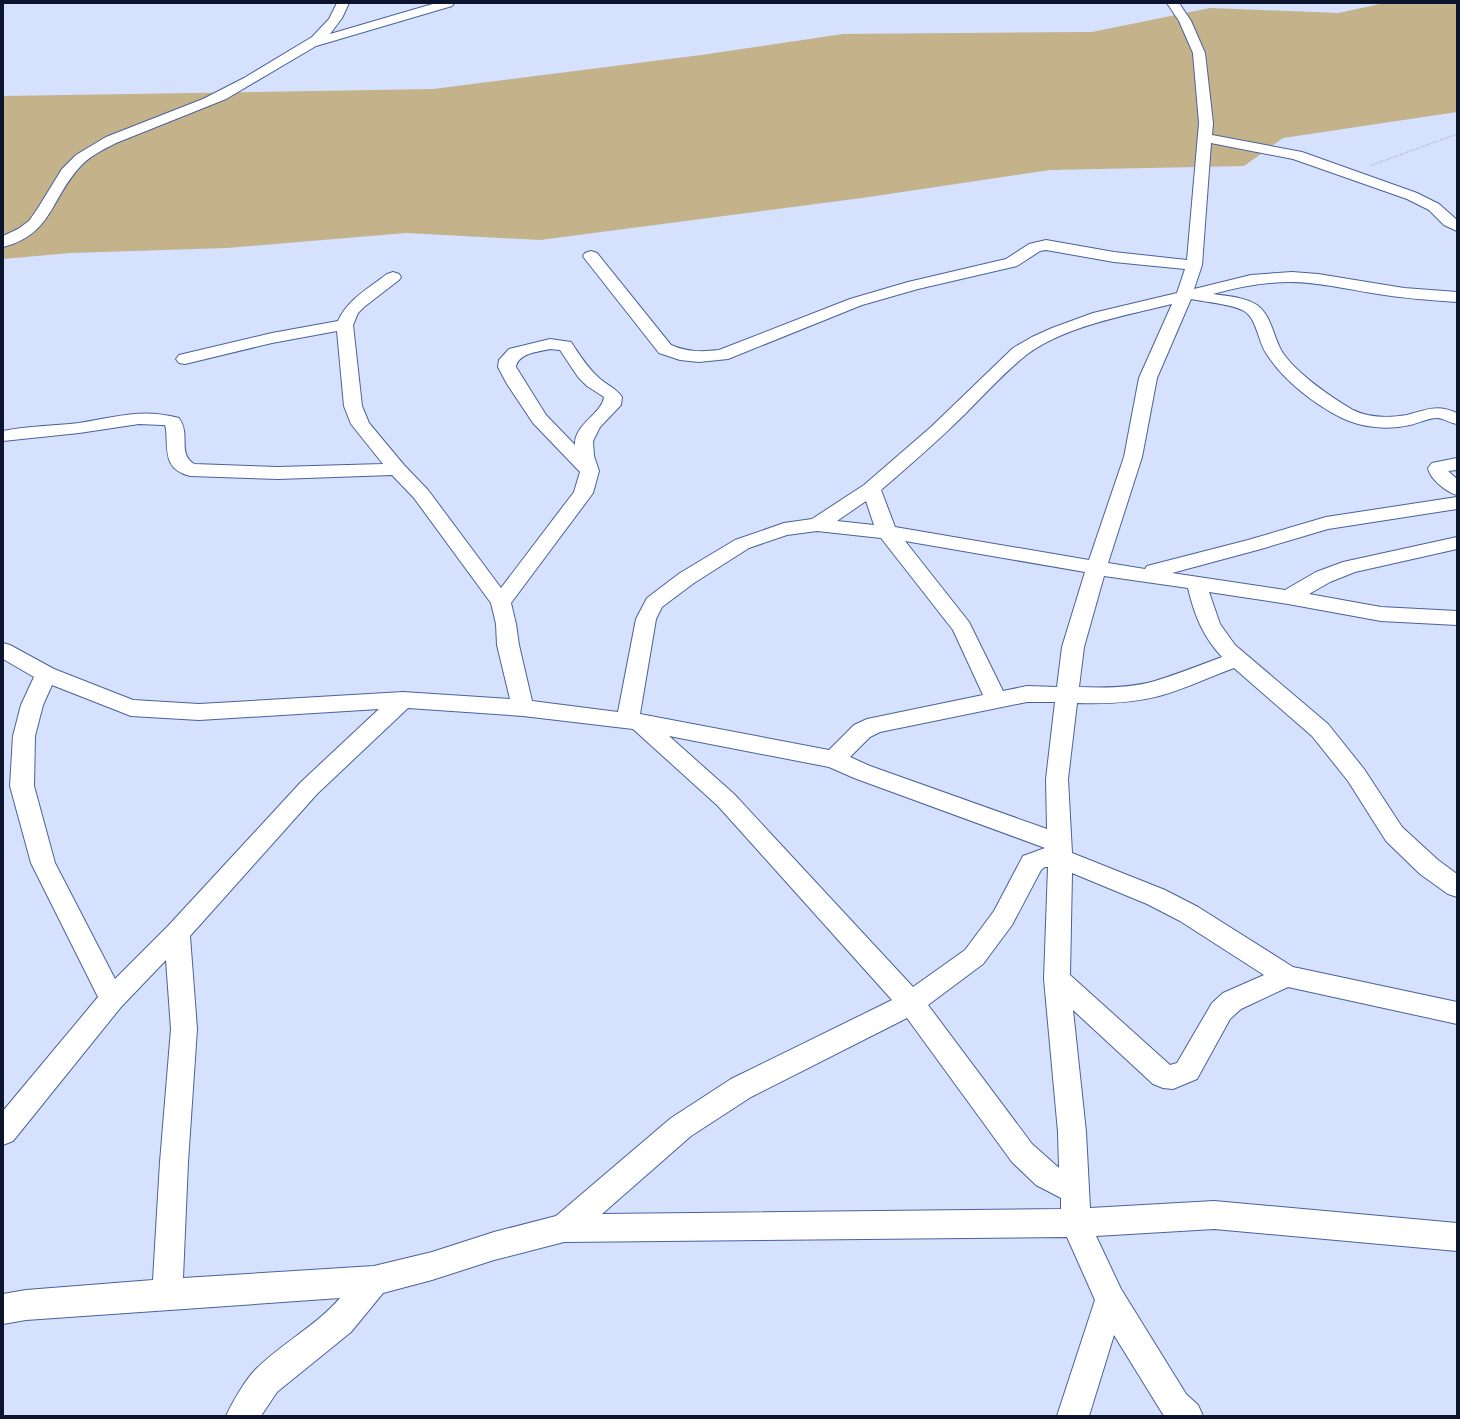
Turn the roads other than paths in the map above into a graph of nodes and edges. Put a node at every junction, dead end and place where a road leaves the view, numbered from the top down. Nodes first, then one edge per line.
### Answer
1 (343, 3) edge
2 (448, 3) edge
3 (1173, 3) edge
4 (314, 42) junction
5 (1204, 138) junction
6 (1457, 226) edge
7 (3, 242) edge
8 (591, 256) dead end
9 (1194, 266) junction
10 (393, 277) dead end
11 (1187, 295) junction
12 (1457, 297) edge
13 (345, 325) junction
14 (185, 359) dead end
15 (1457, 419) edge
16 (3, 436) edge
17 (1457, 464) edge
18 (397, 469) junction
19 (590, 471) junction
20 (871, 489) junction
21 (1457, 489) edge
22 (1457, 503) edge
23 (817, 525) junction
24 (887, 532) junction
25 (1457, 543) edge
26 (1097, 568) junction
27 (1141, 574) junction
28 (1196, 582) junction
29 (1288, 597) junction
30 (500, 602) junction
31 (1457, 618) edge
32 (3, 650) edge
33 (1237, 659) junction
34 (46, 674) junction
35 (1068, 695) junction
36 (403, 700) junction
37 (996, 700) junction
38 (523, 708) junction
39 (633, 721) junction
40 (834, 758) junction
41 (1059, 851) junction
42 (1457, 887) edge
43 (178, 933) junction
44 (1287, 976) junction
45 (1057, 978) junction
46 (112, 999) junction
47 (911, 1003) junction
48 (1457, 1013) edge
49 (3, 1132) edge
50 (1074, 1190) junction
51 (1076, 1223) junction
52 (564, 1228) junction
53 (1457, 1237) edge
54 (374, 1281) junction
55 (167, 1294) junction
56 (1110, 1300) junction
57 (11, 1311) edge
58 (242, 1416) edge
59 (1072, 1416) edge
60 (1187, 1416) edge

1 - 4 street
2 - 4 street
3 - 5 street
4 - 7 street
5 - 6 street
5 - 9 street
8 - 9 street
9 - 11 street
10 - 13 street
11 - 12 street
11 - 15 street
11 - 20 street
11 - 26 street
13 - 14 street
13 - 18 street
16 - 18 street
17 - 21 street
18 - 30 street
19 - 19 street
19 - 30 street
20 - 23 street
20 - 24 street
22 - 27 street
23 - 24 street
23 - 39 street
24 - 26 street
24 - 37 street
25 - 29 street
26 - 27 street
26 - 35 street
27 - 28 street
28 - 29 street
28 - 33 street
29 - 31 street
30 - 38 street
32 - 34 street
33 - 35 street
33 - 42 street
34 - 36 street
34 - 46 street
35 - 37 street
35 - 41 street
36 - 38 street
36 - 43 street
37 - 40 street
38 - 39 street
39 - 40 street
39 - 47 street
40 - 41 street
41 - 44 street
41 - 45 street
41 - 47 street
43 - 46 street
43 - 55 street
44 - 45 street
44 - 48 street
45 - 50 street
46 - 49 street
47 - 50 street
47 - 52 street
50 - 51 street
51 - 52 street
51 - 53 street
51 - 56 street
52 - 54 street
54 - 55 street
54 - 58 street
55 - 57 street
56 - 59 street
56 - 60 street

